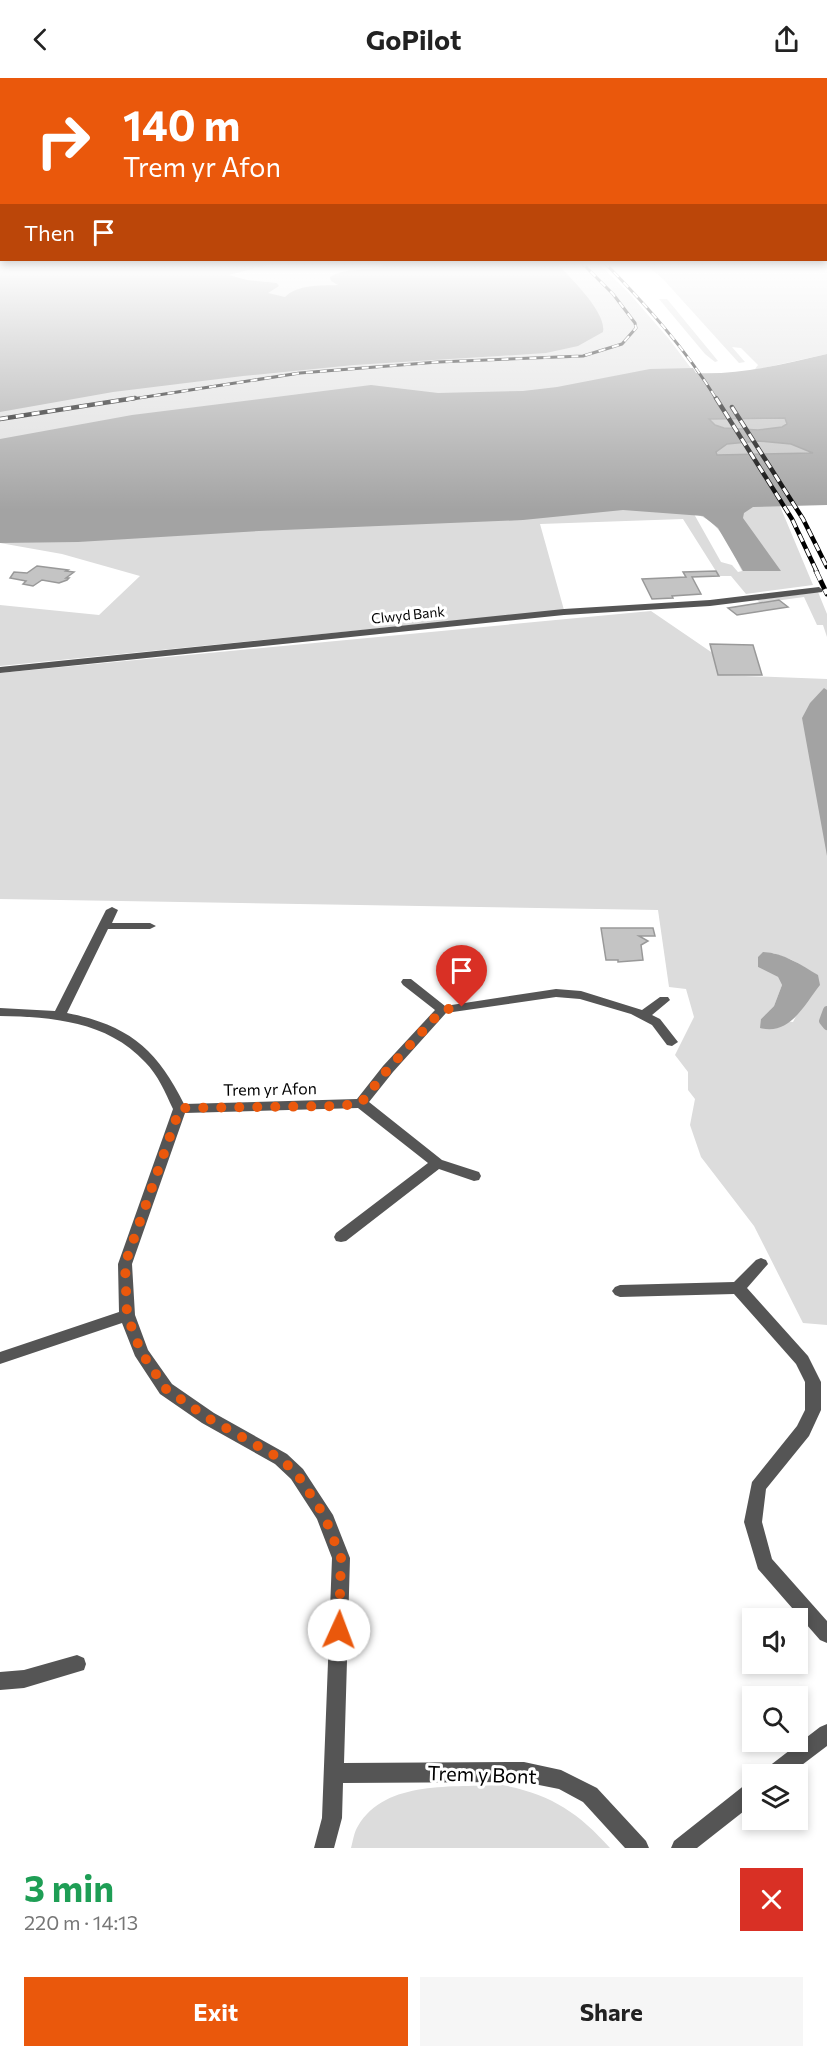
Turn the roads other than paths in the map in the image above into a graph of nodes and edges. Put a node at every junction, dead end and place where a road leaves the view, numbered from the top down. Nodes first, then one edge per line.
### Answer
1 (819, 590) dead end
2 (0, 670) edge
3 (112, 910) dead end
4 (104, 926) junction
5 (150, 926) dead end
6 (407, 982) dead end
7 (664, 1000) dead end
8 (442, 1010) junction
9 (0, 1012) edge
10 (643, 1015) junction
11 (59, 1016) junction
12 (672, 1042) dead end
13 (361, 1103) junction
14 (180, 1108) junction
15 (437, 1163) junction
16 (474, 1176) dead end
17 (341, 1237) dead end
18 (761, 1264) dead end
19 (738, 1288) junction
20 (620, 1291) dead end
21 (127, 1315) junction
22 (0, 1358) edge
23 (827, 1634) edge
24 (77, 1664) dead end
25 (0, 1682) edge
26 (827, 1734) edge
27 (788, 1764) edge
28 (334, 1773) junction
29 (742, 1800) edge
30 (324, 1848) edge
31 (639, 1848) edge
32 (681, 1848) edge

1 - 2 street, Clwyd Bank
3 - 4 street
4 - 5 street
4 - 11 street
6 - 8 street
7 - 10 street
8 - 10 street
8 - 13 street
9 - 11 street
10 - 12 street
11 - 14 street
13 - 14 street, Trem yr Afon
13 - 15 street
14 - 21 street
15 - 16 street
15 - 17 street
18 - 19 street
19 - 20 street
19 - 23 street
21 - 22 street
21 - 28 street
24 - 25 street
26 - 27 street
28 - 30 street
28 - 31 street, Trem y Bont
29 - 32 street

